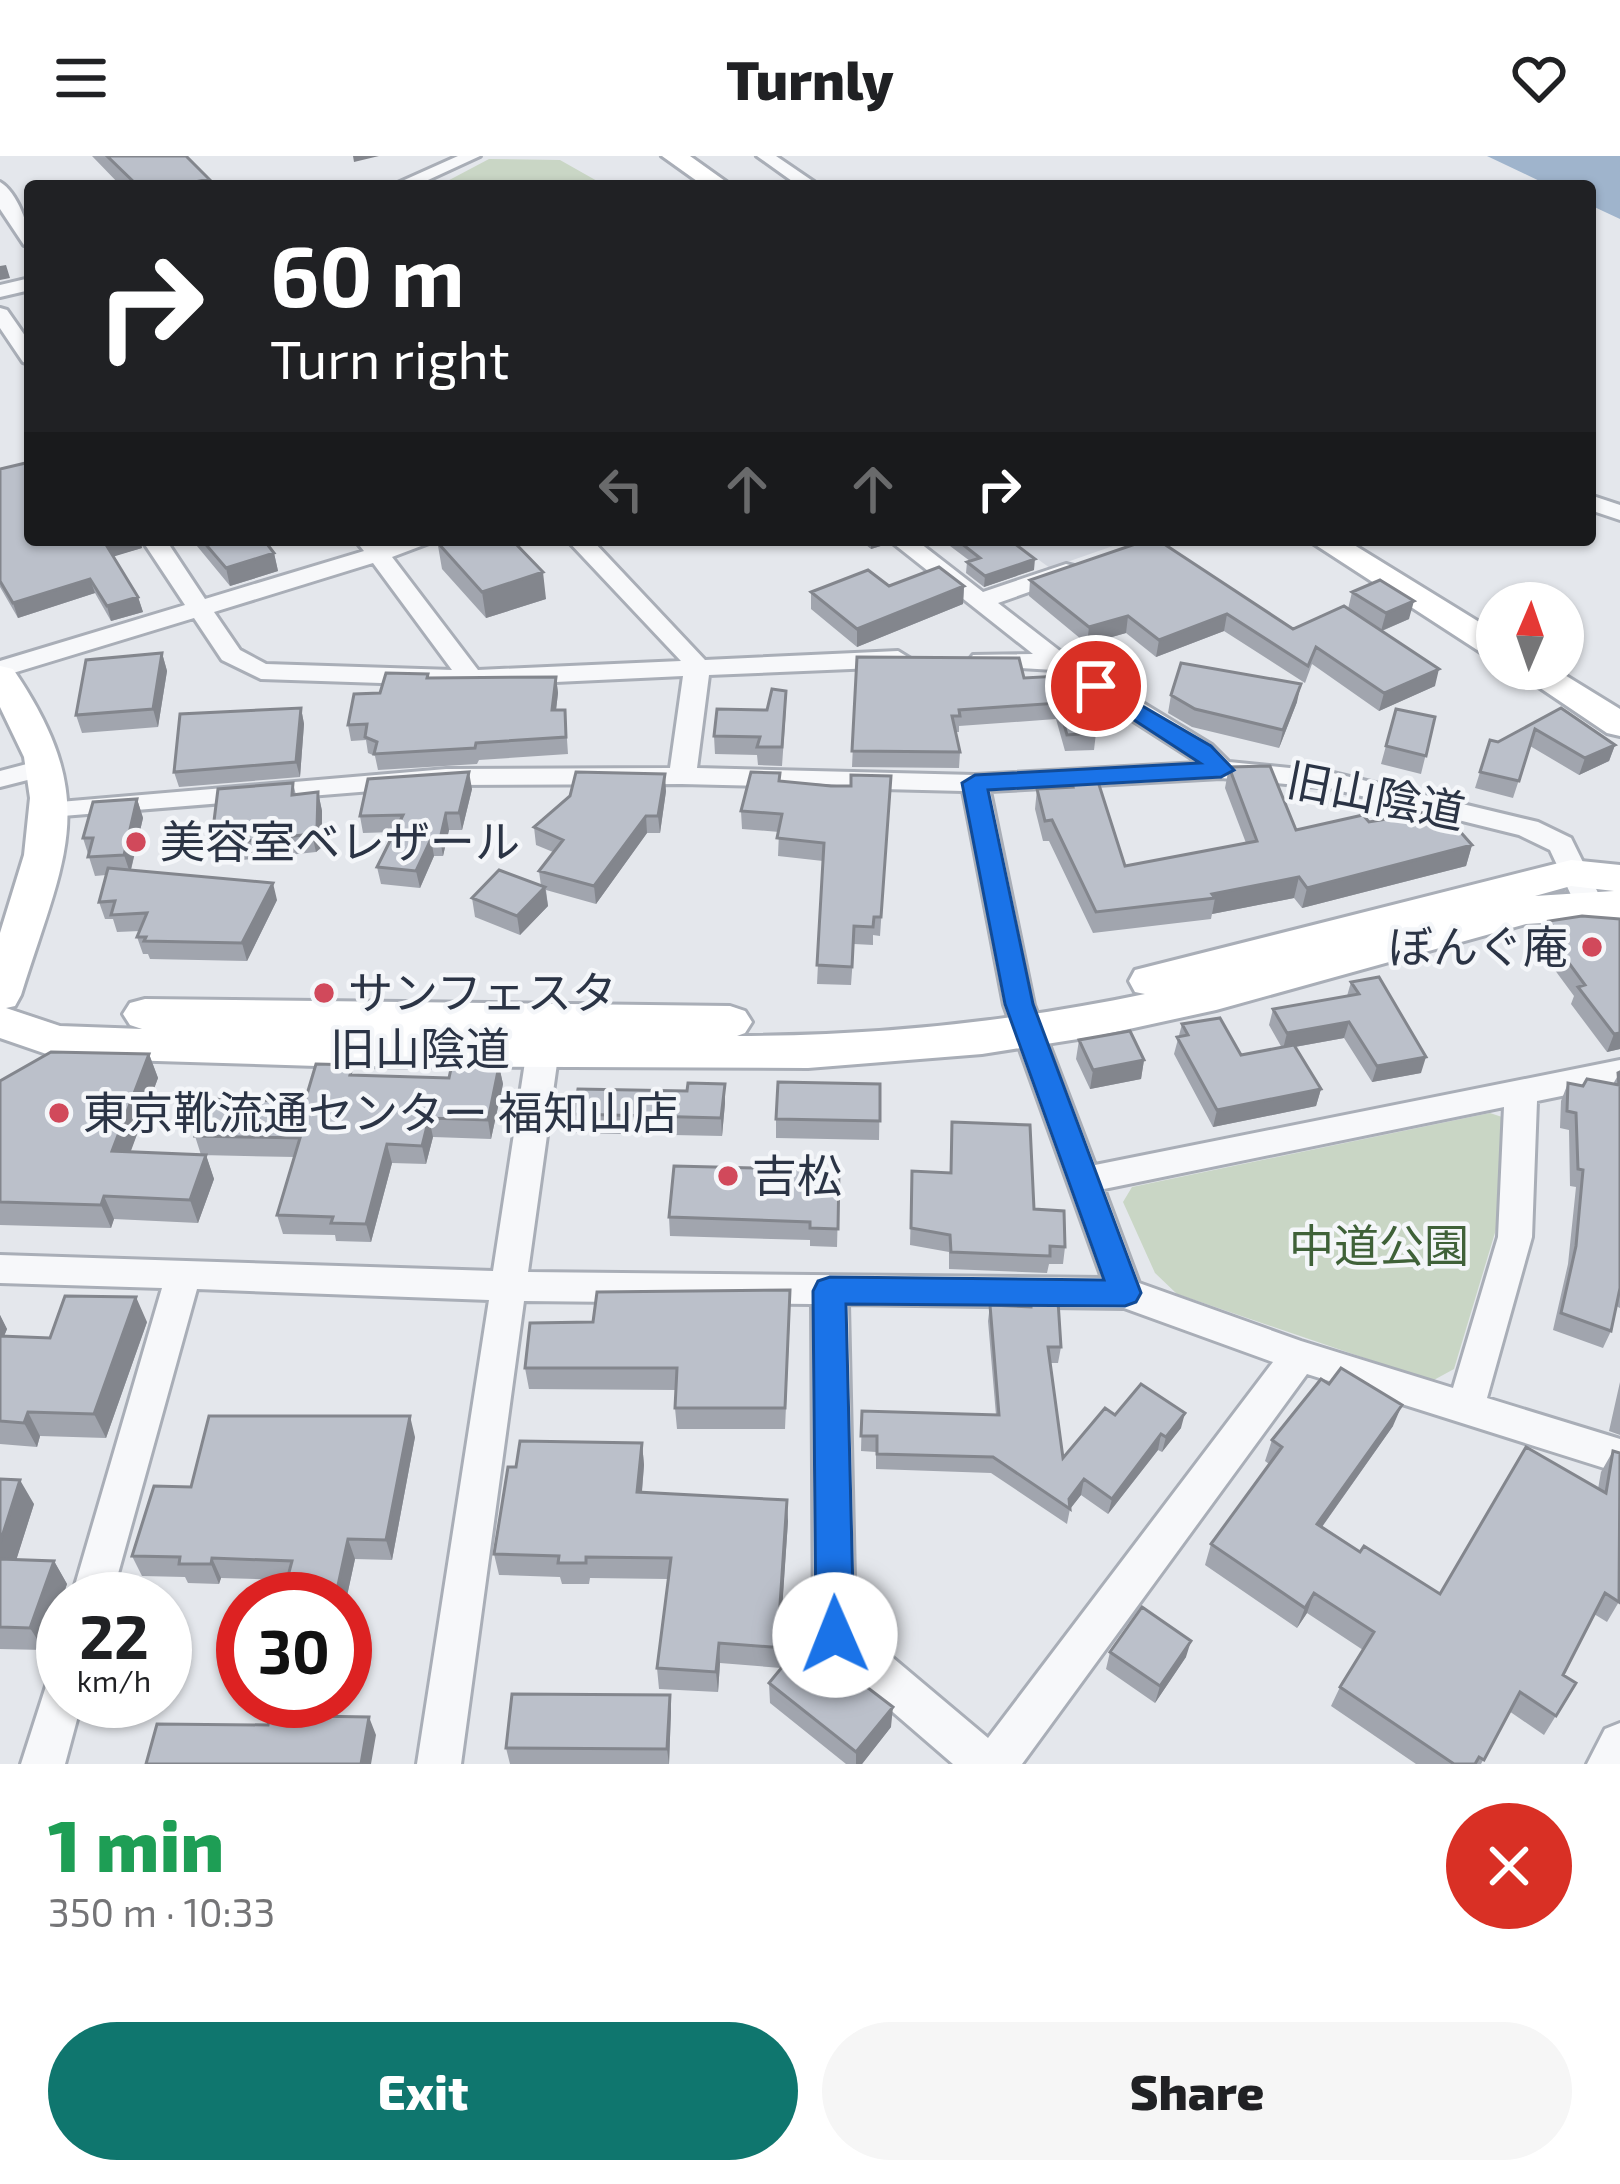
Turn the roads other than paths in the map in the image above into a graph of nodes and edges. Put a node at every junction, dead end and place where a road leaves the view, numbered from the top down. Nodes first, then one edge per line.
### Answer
1 (472, 156) edge
2 (674, 156) edge
3 (765, 156) edge
4 (422, 180) edge
5 (711, 180) edge
6 (802, 180) edge
7 (0, 187) edge
8 (24, 232) edge
9 (0, 314) edge
10 (24, 349) edge
11 (158, 546) edge
12 (585, 546) edge
13 (909, 546) edge
14 (1334, 546) edge
15 (372, 547) edge
16 (1088, 563) edge
17 (981, 601) junction
18 (202, 608) junction
19 (1476, 635) edge
20 (917, 659) edge
21 (960, 659) edge
22 (1060, 663) junction
23 (697, 667) junction
24 (0, 673) edge
25 (471, 678) junction
26 (1564, 690) edge
27 (1620, 725) edge
28 (46, 767) junction
29 (1221, 770) junction
30 (682, 776) junction
31 (0, 778) edge
32 (975, 783) junction
33 (48, 812) junction
34 (1600, 889) edge
35 (0, 995) edge
36 (1023, 1018) junction
37 (0, 1021) edge
38 (549, 1034) junction
39 (1620, 1072) edge
40 (1521, 1091) junction
41 (1085, 1180) junction
42 (0, 1269) edge
43 (184, 1274) junction
44 (507, 1286) junction
45 (830, 1291) junction
46 (1125, 1293) junction
47 (1299, 1356) junction
48 (1466, 1406) junction
49 (1620, 1456) edge
50 (99, 1572) edge
51 (53, 1728) edge
52 (1620, 1744) edge
53 (43, 1764) edge
54 (440, 1764) edge
55 (990, 1764) edge
56 (1609, 1764) edge

1 - 4 street
2 - 5 street
3 - 6 street
7 - 8 street
9 - 10 street
11 - 18 street
12 - 23 street
13 - 17 street
14 - 19 street
15 - 18 street
15 - 25 street
16 - 17 street
17 - 22 street
18 - 24 street
18 - 25 street
20 - 23 street
21 - 22 street
22 - 29 street
23 - 25 street
23 - 30 street
24 - 28 street
26 - 27 street
28 - 31 street
28 - 33 street
29 - 32 street, 旧山陰道
29 - 34 street, 旧山陰道
30 - 32 street, 旧山陰道
30 - 33 street, 旧山陰道
32 - 36 street
33 - 35 street
34 - 36 street, 旧山陰道
36 - 38 street, 旧山陰道
36 - 41 street
37 - 38 street, 旧山陰道
38 - 44 street
39 - 40 street
40 - 41 street
40 - 48 street
41 - 46 street
42 - 43 street
43 - 44 street
43 - 50 street
44 - 45 street
44 - 54 street
45 - 46 street
45 - 55 street
46 - 47 street
47 - 48 street
47 - 55 street
48 - 49 street
51 - 53 street
52 - 56 street

